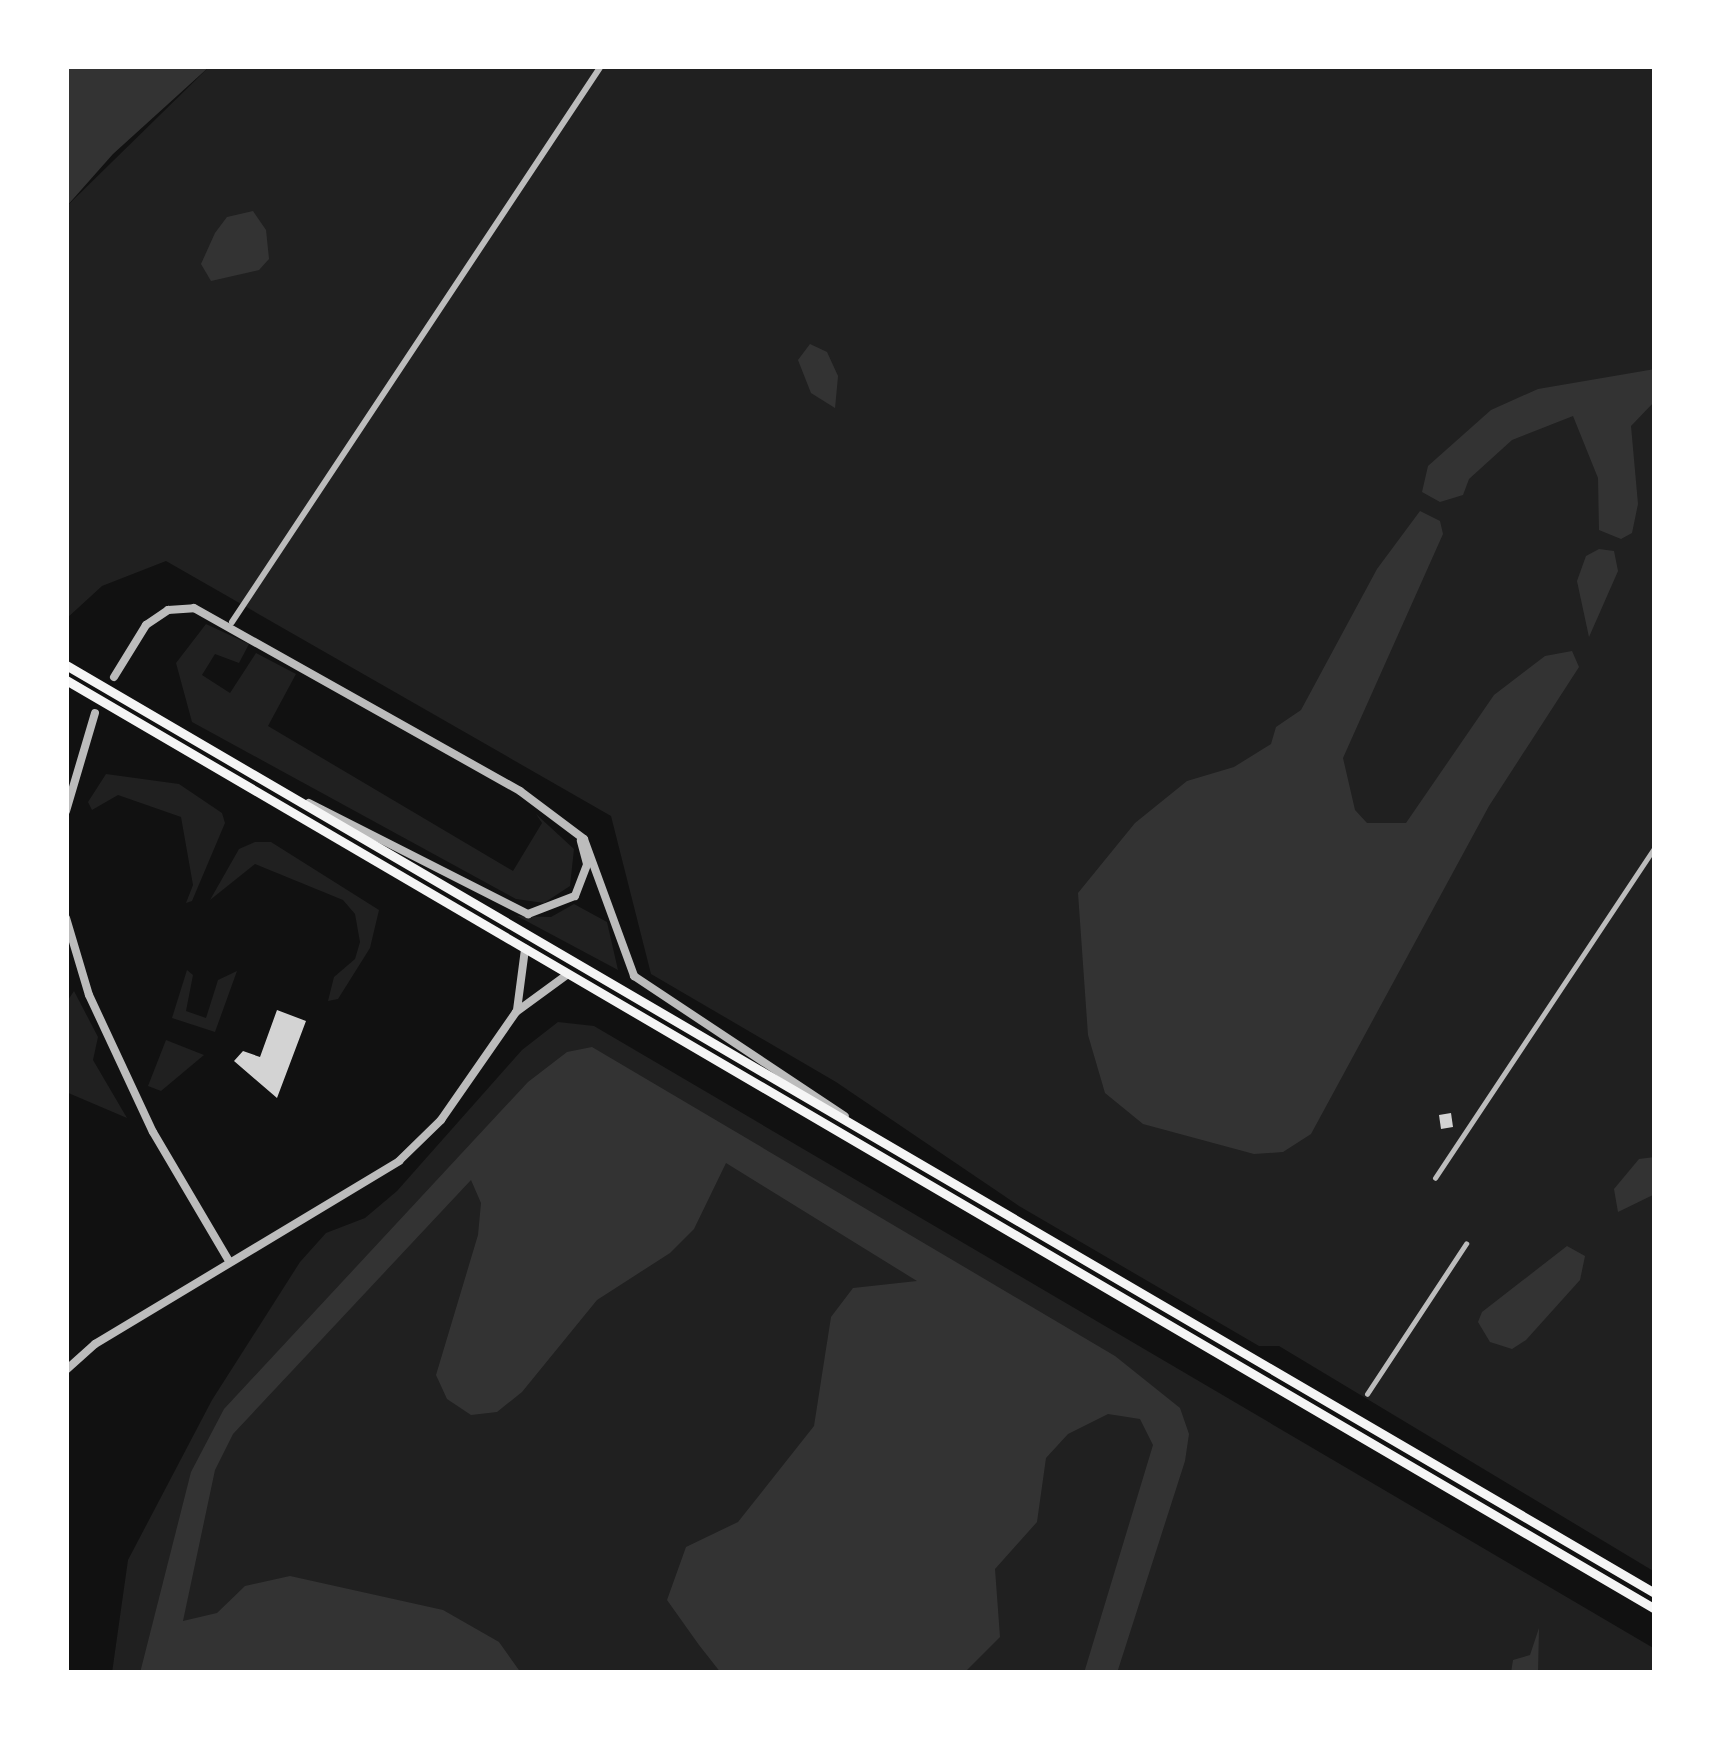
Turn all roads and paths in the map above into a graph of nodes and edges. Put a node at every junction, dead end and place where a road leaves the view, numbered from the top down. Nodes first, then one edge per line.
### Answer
1 (601, 66) edge
2 (232, 622) junction
3 (66, 665) edge
4 (114, 676) dead end
5 (66, 680) edge
6 (94, 713) dead end
7 (135, 714) junction
8 (288, 796) junction
9 (66, 812) edge
10 (571, 825) junction
11 (1655, 847) edge
12 (66, 918) edge
13 (525, 949) junction
14 (568, 974) junction
15 (516, 1012) junction
16 (860, 1130) junction
17 (1436, 1178) dead end
18 (1466, 1244) dead end
19 (229, 1261) junction
20 (66, 1370) edge
21 (1367, 1394) dead end
22 (1655, 1593) edge
23 (1655, 1609) edge

1 - 2 street
2 - 4 street
2 - 10 street
3 - 7 main road
5 - 7 main road
6 - 9 street
7 - 8 main road
7 - 13 main road
8 - 10 street
8 - 16 main road
10 - 16 street
11 - 17 street
12 - 19 street
13 - 14 main road
13 - 15 street
14 - 15 street
14 - 23 main road
15 - 19 street
16 - 22 main road
18 - 21 street
19 - 20 street

